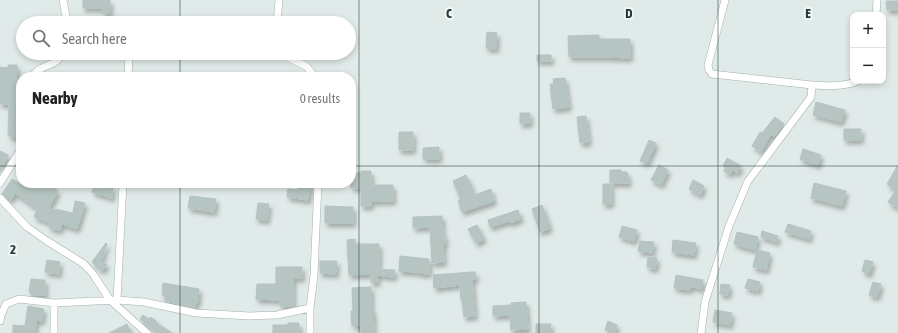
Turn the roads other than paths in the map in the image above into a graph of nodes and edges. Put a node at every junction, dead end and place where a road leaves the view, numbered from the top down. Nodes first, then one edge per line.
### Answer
1 (63, 0) edge
2 (279, 0) edge
3 (725, 0) edge
4 (877, 0) edge
5 (876, 12) edge
6 (66, 16) edge
7 (278, 16) edge
8 (58, 60) edge
9 (129, 60) edge
10 (293, 60) edge
11 (36, 72) edge
12 (128, 72) edge
13 (311, 72) edge
14 (850, 84) edge
15 (812, 85) junction
16 (16, 157) edge
17 (0, 183) edge
18 (123, 188) edge
19 (318, 188) edge
20 (0, 198) edge
21 (114, 300) junction
22 (54, 303) junction
23 (310, 308) junction
24 (0, 321) edge
25 (54, 333) edge
26 (147, 333) edge
27 (310, 333) edge
28 (700, 333) edge

1 - 6 street
2 - 7 street
3 - 15 street
4 - 5 street
8 - 11 street
9 - 12 street
10 - 13 street
14 - 15 street
15 - 28 street
16 - 17 street
18 - 21 street
19 - 23 street
20 - 21 street
21 - 22 street
21 - 23 street
21 - 26 street
22 - 24 street
22 - 25 street
23 - 27 street

